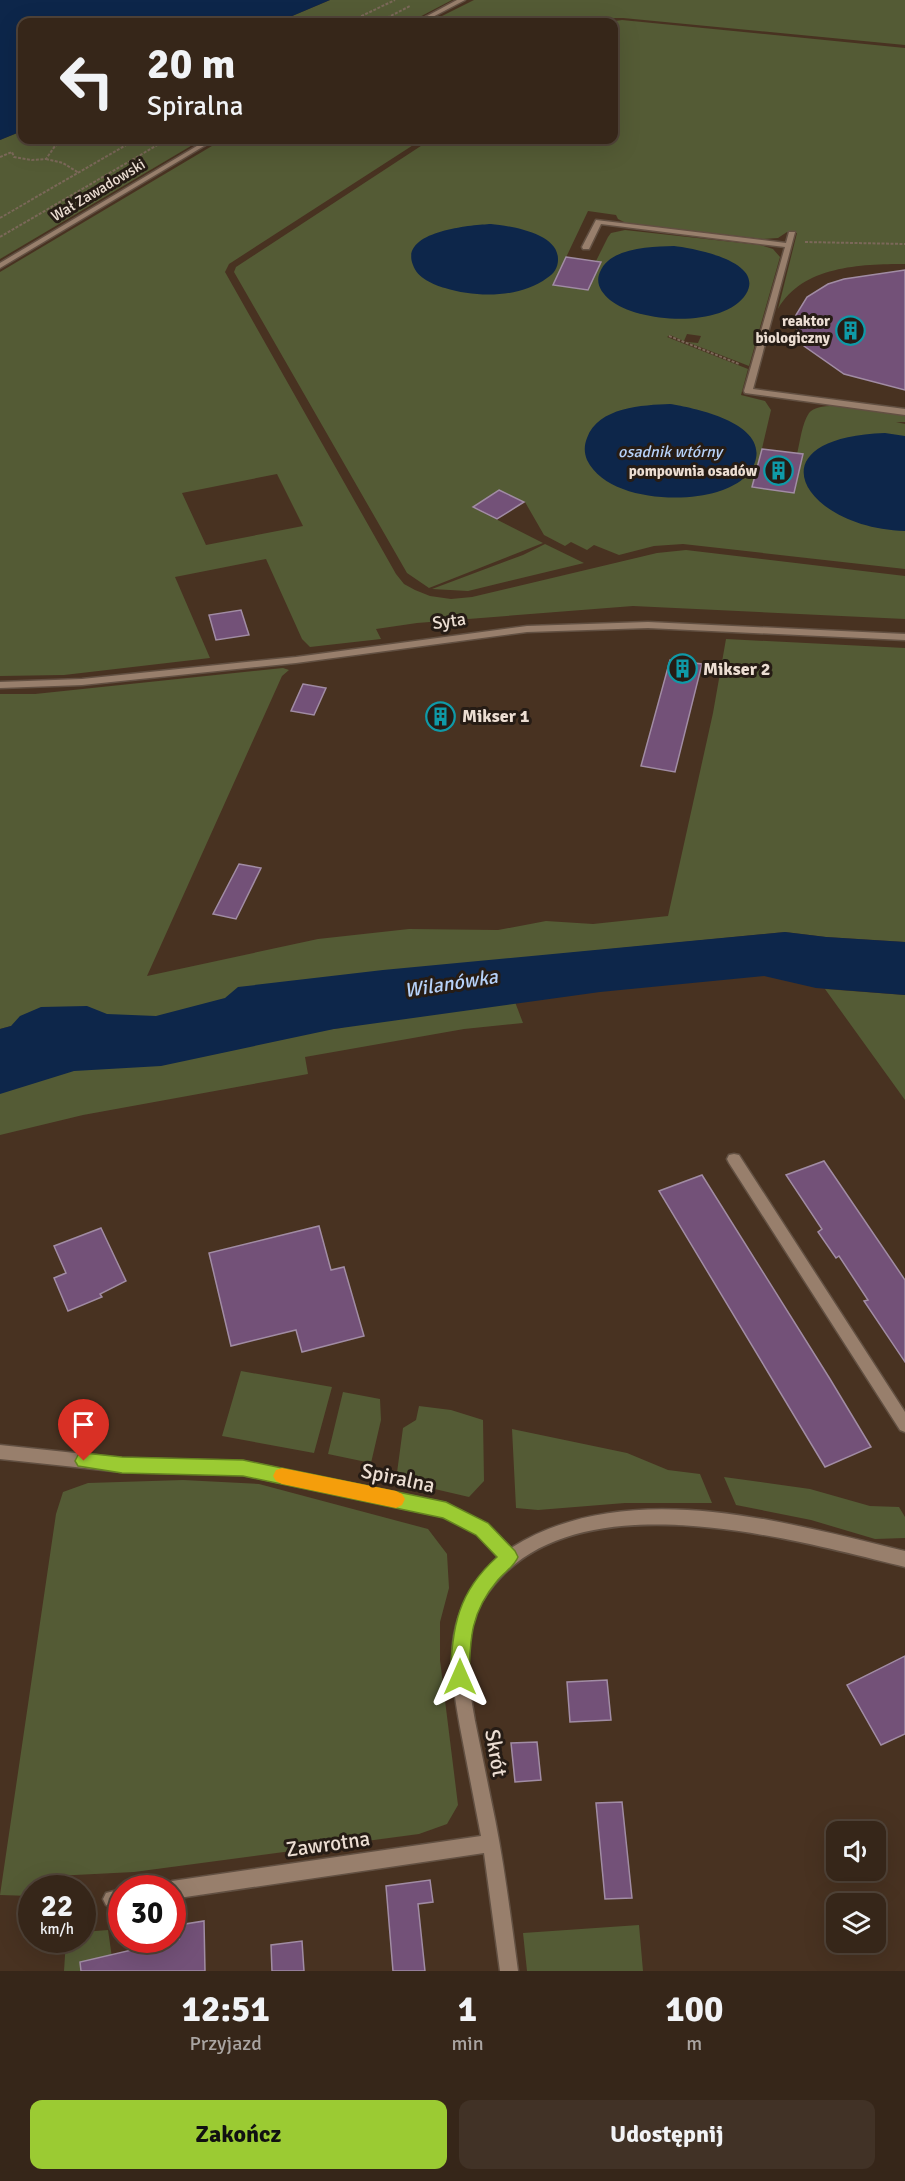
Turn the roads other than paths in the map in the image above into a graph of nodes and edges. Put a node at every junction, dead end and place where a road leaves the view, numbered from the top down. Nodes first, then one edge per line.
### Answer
1 (462, 0) edge
2 (427, 18) edge
3 (204, 144) edge
4 (586, 247) dead end
5 (0, 266) edge
6 (905, 412) edge
7 (905, 637) edge
8 (0, 685) edge
9 (734, 1159) dead end
10 (905, 1425) edge
11 (0, 1452) edge
12 (509, 1557) junction
13 (905, 1559) edge
14 (491, 1843) junction
15 (186, 1888) edge
16 (509, 1971) edge

1 - 2 street
3 - 5 street, Wał Zawadowski
4 - 6 street
7 - 8 street, Syta
9 - 10 street
11 - 12 street, Spiralna
12 - 13 street
12 - 14 street, Skrót
14 - 15 street, Zawrotna
14 - 16 street, Skrót

